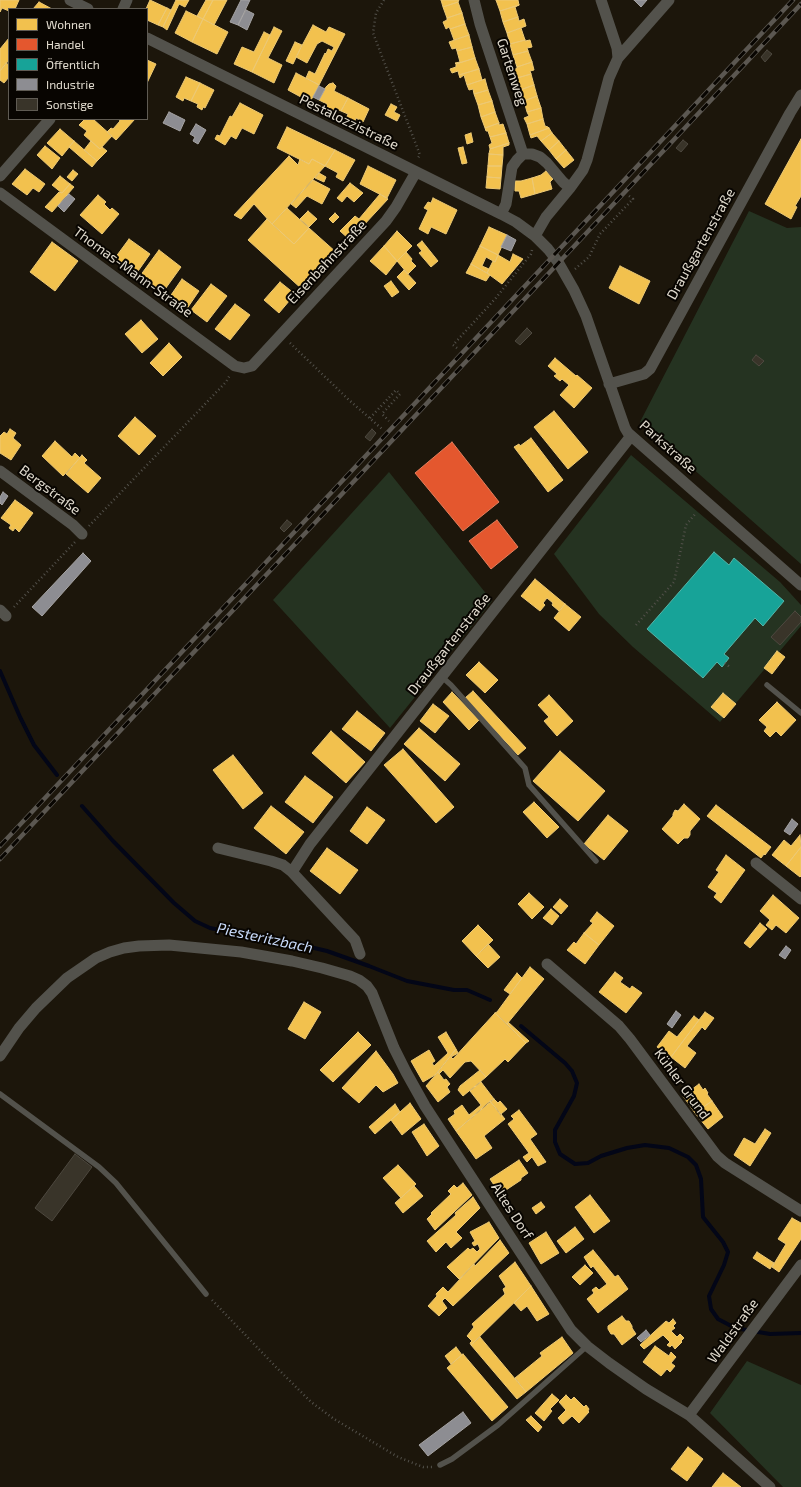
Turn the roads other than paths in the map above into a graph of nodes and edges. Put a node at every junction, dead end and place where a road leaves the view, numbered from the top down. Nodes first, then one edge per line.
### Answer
1 (70, 0) edge
2 (474, 0) edge
3 (601, 0) edge
4 (669, 0) edge
5 (86, 8) edge
6 (148, 38) edge
7 (618, 58) junction
8 (801, 95) edge
9 (49, 120) edge
10 (523, 154) junction
11 (414, 171) junction
12 (0, 176) edge
13 (570, 188) junction
14 (0, 193) edge
15 (501, 214) junction
16 (535, 236) junction
17 (574, 290) joint
18 (252, 366) joint
19 (609, 384) junction
20 (631, 436) junction
21 (0, 471) edge
22 (82, 534) road end
23 (801, 585) edge
24 (442, 677) junction
25 (767, 685) dead end
26 (801, 713) edge
27 (218, 848) dead end
28 (596, 861) dead end
29 (756, 863) dead end
30 (292, 872) junction
31 (801, 899) edge
32 (360, 954) dead end
33 (547, 964) dead end
34 (0, 1056) edge
35 (0, 1094) edge
36 (801, 1211) edge
37 (801, 1265) edge
38 (206, 1294) road end
39 (587, 1346) junction
40 (689, 1415) junction
41 (440, 1465) road end
42 (770, 1487) edge

1 - 5 street
2 - 10 street, Gartenweg
3 - 7 street
4 - 7 street
6 - 11 street, Pestalozzistraße
7 - 13 street
8 - 19 street, Draußgartenstraße
9 - 12 street
10 - 13 street
10 - 15 street
11 - 15 street, Pestalozzistraße
11 - 18 street, Eisenbahnstraße
13 - 16 street
14 - 18 street, Thomas-Mann-Straße
15 - 16 street, Pestalozzistraße
16 - 17 street, Pestalozzistraße
17 - 19 street, Parkstraße
19 - 20 street, Parkstraße
20 - 23 street, Parkstraße
20 - 24 street, Draußgartenstraße
21 - 22 street, Bergstraße
24 - 28 lane
24 - 30 street, Draußgartenstraße
25 - 26 lane
27 - 30 street
29 - 31 street
30 - 32 street
33 - 36 street, Kühler Grund
34 - 39 street, Altes Dorf
35 - 38 lane
37 - 40 street, Waldstraße
39 - 40 street, Altes Dorf
39 - 41 lane
40 - 42 street, Altes Dorf

